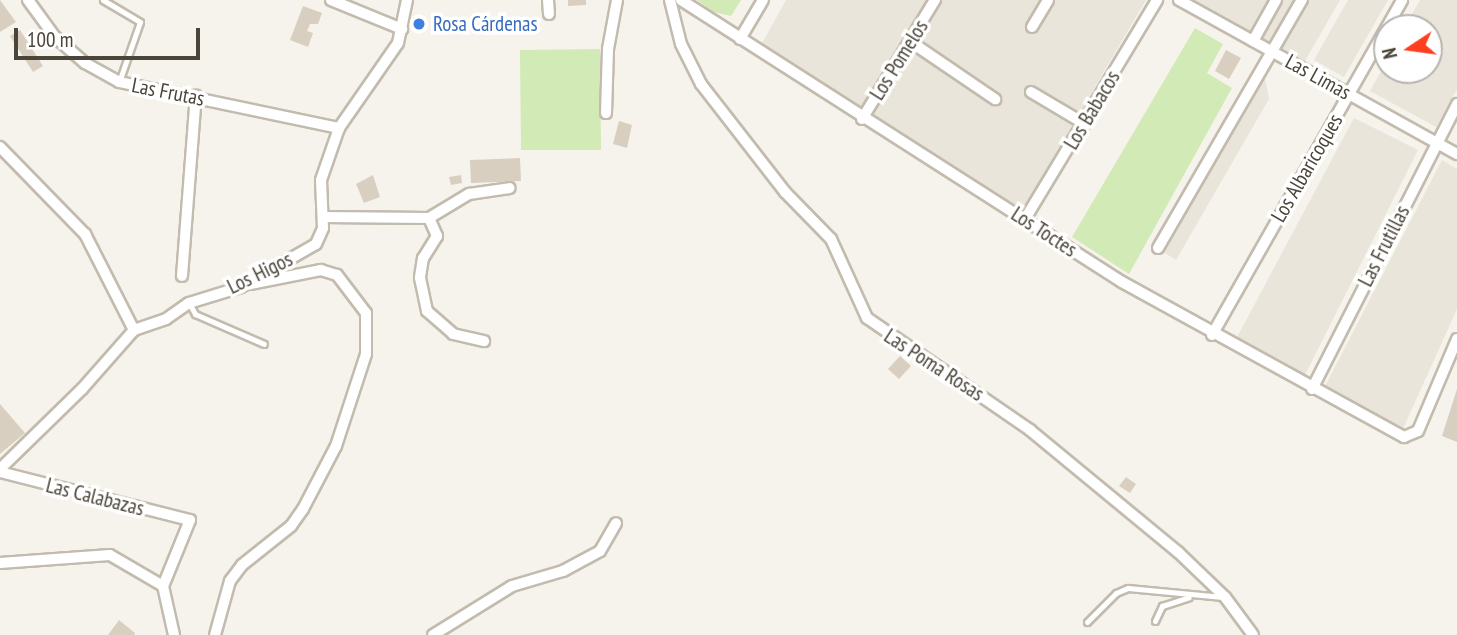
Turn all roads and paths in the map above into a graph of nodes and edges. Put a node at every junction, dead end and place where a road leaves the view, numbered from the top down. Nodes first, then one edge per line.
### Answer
1 (28, 0) edge
2 (103, 0) edge
3 (331, 0) edge
4 (407, 0) edge
5 (548, 0) edge
6 (617, 0) edge
7 (670, 0) edge
8 (681, 0) edge
9 (762, 0) edge
10 (935, 0) edge
11 (1048, 0) edge
12 (1157, 0) edge
13 (1179, 0) edge
14 (1276, 0) edge
15 (1303, 0) edge
16 (1402, 0) edge
17 (549, 14) dead end
18 (1032, 27) dead end
19 (402, 29) junction
20 (740, 39) junction
21 (1253, 41) junction
22 (911, 42) junction
23 (1271, 51) junction
24 (119, 82) junction
25 (1031, 92) dead end
26 (1349, 95) junction
27 (195, 96) junction
28 (995, 99) dead end
29 (1457, 104) edge
30 (606, 113) dead end
31 (862, 119) junction
32 (1085, 124) junction
33 (339, 128) junction
34 (1436, 142) junction
35 (0, 147) edge
36 (1457, 154) edge
37 (510, 188) dead end
38 (323, 218) junction
39 (429, 218) junction
40 (1025, 219) junction
41 (1158, 248) dead end
42 (182, 276) dead end
43 (241, 287) junction
44 (189, 303) junction
45 (134, 330) junction
46 (1212, 335) junction
47 (1457, 339) edge
48 (484, 341) dead end
49 (264, 344) dead end
50 (1452, 363) edge
51 (1312, 389) junction
52 (0, 471) edge
53 (616, 523) dead end
54 (0, 563) edge
55 (163, 586) junction
56 (1191, 596) junction
57 (1225, 597) junction
58 (1155, 621) dead end
59 (1087, 622) dead end
60 (174, 635) edge
61 (215, 635) edge
62 (433, 635) edge
63 (1253, 635) edge

1 - 24 street, Las Frutas
2 - 24 lane
3 - 19 street
4 - 19 street, Los Higos
5 - 17 street
6 - 30 street
7 - 57 street, Las Poma Rosas
8 - 20 street, Los Toctes
9 - 20 street
10 - 22 street, Los Pomelos
11 - 18 street
12 - 32 street, Los Babacos
13 - 21 street, Las Limas
14 - 21 street
15 - 23 street
16 - 26 street, Los Albaricoques
19 - 33 street, Los Higos
20 - 31 street, Los Toctes
21 - 23 street, Las Limas
22 - 28 street
22 - 31 street, Los Pomelos
23 - 26 street, Las Limas
23 - 41 street
24 - 27 street, Las Frutas
25 - 32 street
26 - 34 street, Las Limas
26 - 46 street, Los Albaricoques
27 - 33 street, Las Frutas
27 - 42 street
29 - 34 street, Las Frutillas
31 - 40 street, Los Toctes
32 - 40 street, Los Babacos
33 - 38 street, Los Higos
34 - 36 street, Las Limas
34 - 51 street, Las Frutillas
35 - 45 street
37 - 39 street
38 - 39 street
38 - 43 street, Los Higos
39 - 48 street
40 - 46 street, Los Toctes
43 - 44 street, Los Higos
43 - 61 street
44 - 45 street, Los Higos
44 - 49 lane
45 - 52 street, Los Higos
46 - 51 street, Los Toctes
47 - 50 street
50 - 51 street, Los Toctes
52 - 55 street, Las Calabazas
53 - 62 street
54 - 55 street
55 - 60 street
56 - 57 lane
56 - 58 lane
56 - 59 lane
57 - 63 street, Las Poma Rosas

